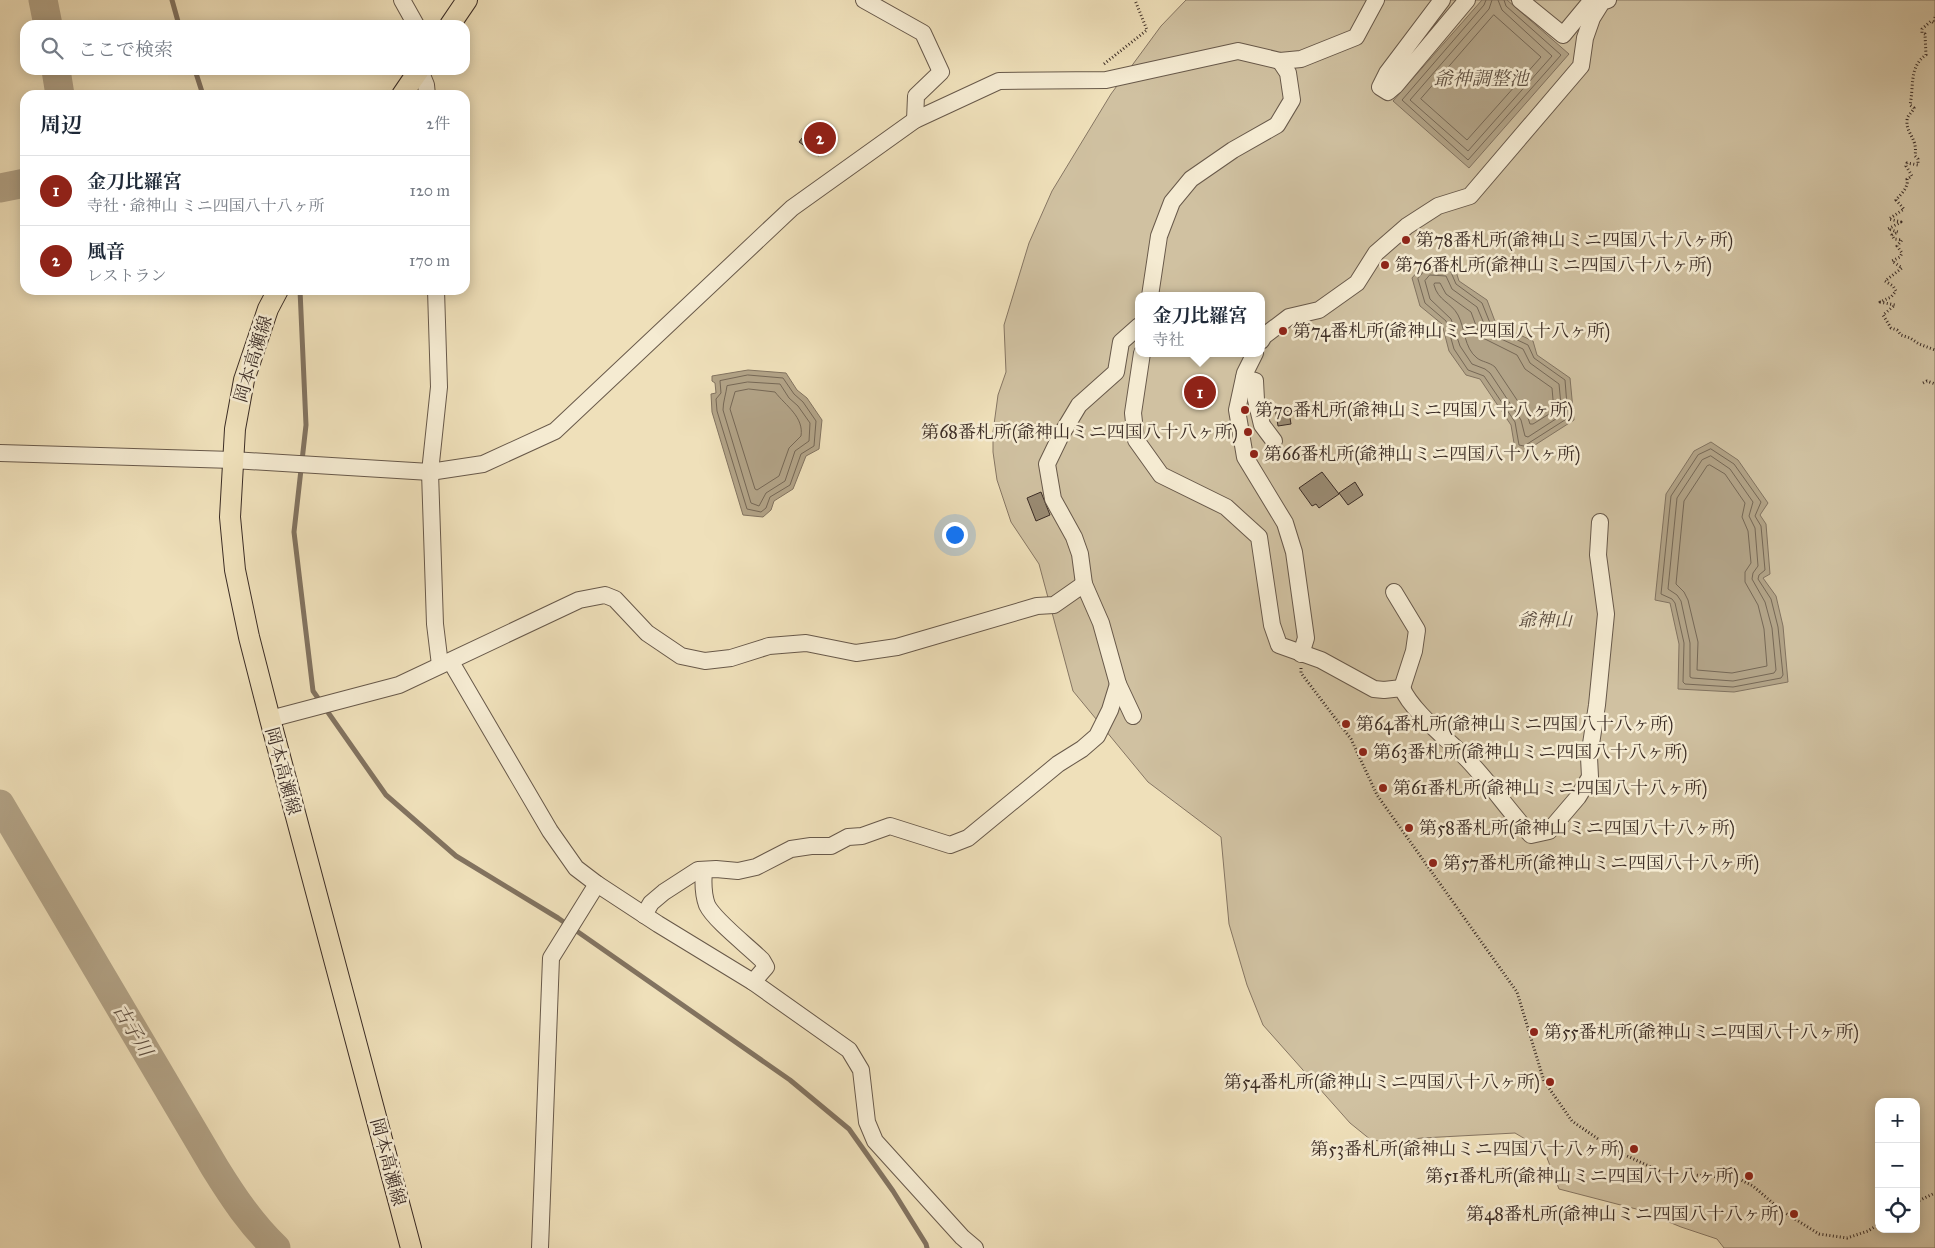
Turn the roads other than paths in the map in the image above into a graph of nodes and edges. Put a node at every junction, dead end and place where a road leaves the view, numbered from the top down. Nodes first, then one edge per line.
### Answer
1 (402, 0) edge
2 (467, 0) edge
3 (864, 0) edge
4 (1376, 0) edge
5 (1442, 0) edge
6 (1467, 0) edge
7 (1520, 0) edge
8 (1605, 1) edge
9 (413, 20) edge
10 (453, 20) edge
11 (1280, 62) junction
12 (416, 75) edge
13 (422, 75) edge
14 (406, 90) edge
15 (426, 90) edge
16 (915, 120) junction
17 (1151, 292) edge
18 (275, 295) edge
19 (436, 295) edge
20 (1135, 330) edge
21 (1265, 335) edge
22 (1141, 357) edge
23 (1253, 357) edge
24 (1244, 378) junction
25 (1274, 441) dead end
26 (0, 453) edge
27 (233, 460) junction
28 (430, 472) junction
29 (1600, 522) dead end
30 (1084, 584) junction
31 (1394, 592) dead end
32 (1301, 654) junction
33 (446, 663) junction
34 (1118, 684) junction
35 (1402, 688) junction
36 (1133, 716) dead end
37 (270, 719) junction
38 (704, 870) junction
39 (597, 884) junction
40 (644, 915) junction
41 (753, 982) junction
42 (410, 1248) edge
43 (540, 1248) edge
44 (975, 1248) edge

1 - 9 street
2 - 10 main road
3 - 16 street
4 - 11 street
5 - 6 street
7 - 8 street
8 - 21 street
11 - 16 street
11 - 17 street
12 - 14 main road
13 - 15 street
16 - 28 street
18 - 27 main road, 岡本高瀬線
19 - 28 street
20 - 30 street
22 - 32 street
23 - 24 street
24 - 25 street
24 - 32 street
26 - 27 street
27 - 28 street
27 - 37 main road, 岡本高瀬線
28 - 33 street
29 - 35 street
30 - 33 street
30 - 34 street
31 - 35 street
32 - 35 street
33 - 37 street
33 - 39 street
34 - 36 street
34 - 38 street
37 - 42 main road, 岡本高瀬線
38 - 40 street
38 - 41 street
39 - 40 street
39 - 43 street
40 - 41 street
41 - 44 street

